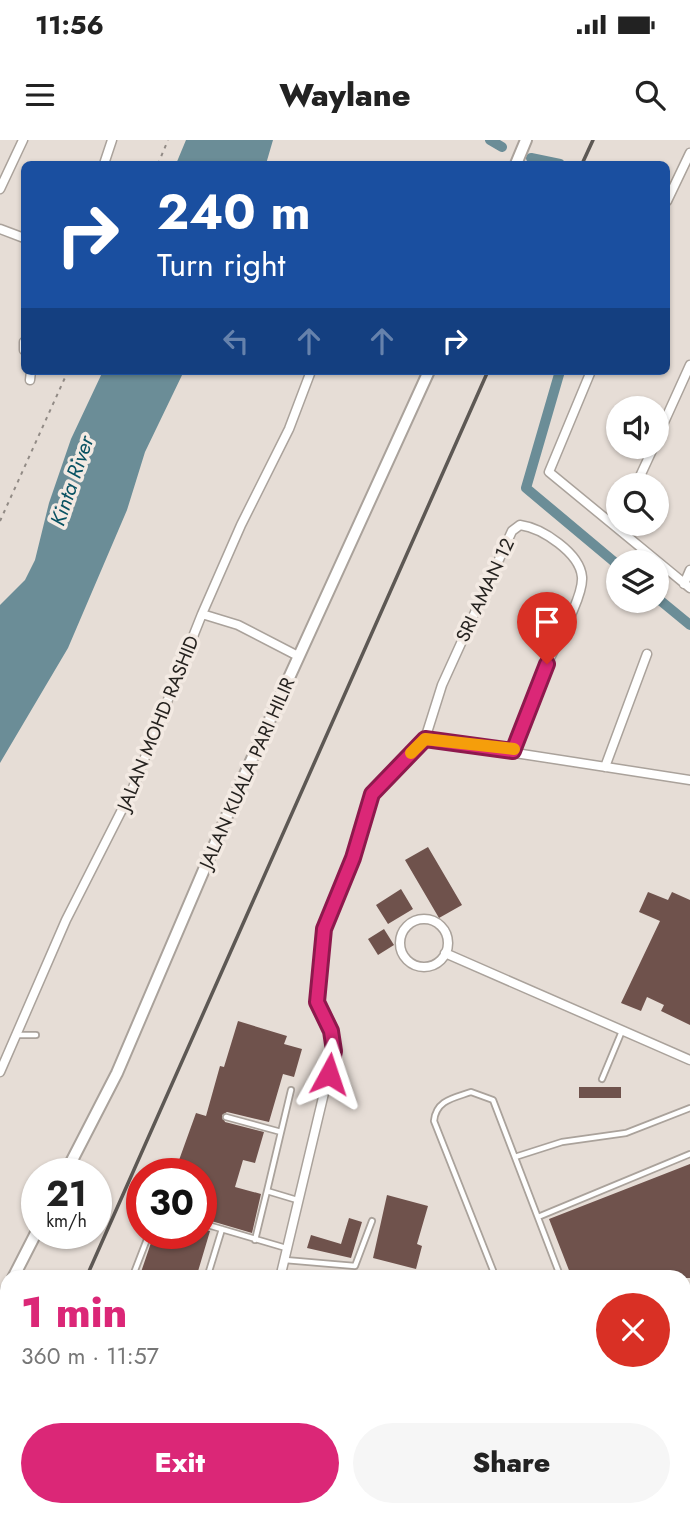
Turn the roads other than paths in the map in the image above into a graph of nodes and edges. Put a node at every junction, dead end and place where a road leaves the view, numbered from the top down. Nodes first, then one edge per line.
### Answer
1 (23, 140) edge
2 (112, 140) edge
3 (526, 140) edge
4 (690, 153) edge
5 (105, 161) edge
6 (517, 161) edge
7 (0, 189) edge
8 (670, 195) edge
9 (0, 229) edge
10 (21, 238) edge
11 (690, 365) edge
12 (310, 375) edge
13 (427, 375) edge
14 (589, 375) edge
15 (669, 411) edge
16 (606, 516) edge
17 (630, 536) edge
18 (690, 570) edge
19 (687, 586) edge
20 (202, 614) junction
21 (647, 654) dead end
22 (299, 656) junction
23 (425, 739) junction
24 (513, 751) junction
25 (605, 766) junction
26 (689, 779) edge
27 (445, 953) junction
28 (622, 1030) junction
29 (15, 1035) junction
30 (36, 1035) dead end
31 (690, 1060) edge
32 (0, 1072) edge
33 (602, 1079) dead end
34 (291, 1090) dead end
35 (690, 1108) edge
36 (226, 1117) dead end
37 (281, 1132) junction
38 (690, 1154) edge
39 (515, 1157) junction
40 (73, 1158) edge
41 (267, 1191) junction
42 (297, 1200) junction
43 (538, 1217) junction
44 (372, 1221) dead end
45 (217, 1228) edge
46 (222, 1229) junction
47 (255, 1240) junction
48 (286, 1248) junction
49 (28, 1249) edge
50 (143, 1249) edge
51 (284, 1260) junction
52 (17, 1270) edge
53 (135, 1270) edge
54 (210, 1270) edge
55 (282, 1270) edge
56 (493, 1270) edge
57 (558, 1270) edge

1 - 7 street
2 - 5 street
3 - 6 street
4 - 8 street
9 - 10 street
11 - 15 street
12 - 20 street, JALAN MOHD RASHID
13 - 22 street, JALAN KUALA PARI HILIR
14 - 16 street
17 - 19 street
18 - 19 street
20 - 22 street
20 - 29 street, JALAN MOHD RASHID
21 - 25 street
22 - 40 street, JALAN KUALA PARI HILIR
23 - 24 street
23 - 24 street, SRI AMAN 12
23 - 42 street
24 - 25 street
25 - 26 street
27 - 27 street
27 - 28 street
28 - 31 street
28 - 33 lane
29 - 30 lane
29 - 32 street, JALAN MOHD RASHID
34 - 37 lane
35 - 39 lane
36 - 37 lane
37 - 41 lane
38 - 43 lane
39 - 43 lane
39 - 56 lane
41 - 42 lane
41 - 47 lane
42 - 48 street
43 - 57 lane
44 - 51 lane
45 - 46 lane
46 - 47 lane
46 - 54 lane
47 - 48 lane
48 - 51 street
49 - 52 street
50 - 53 lane
51 - 55 street

